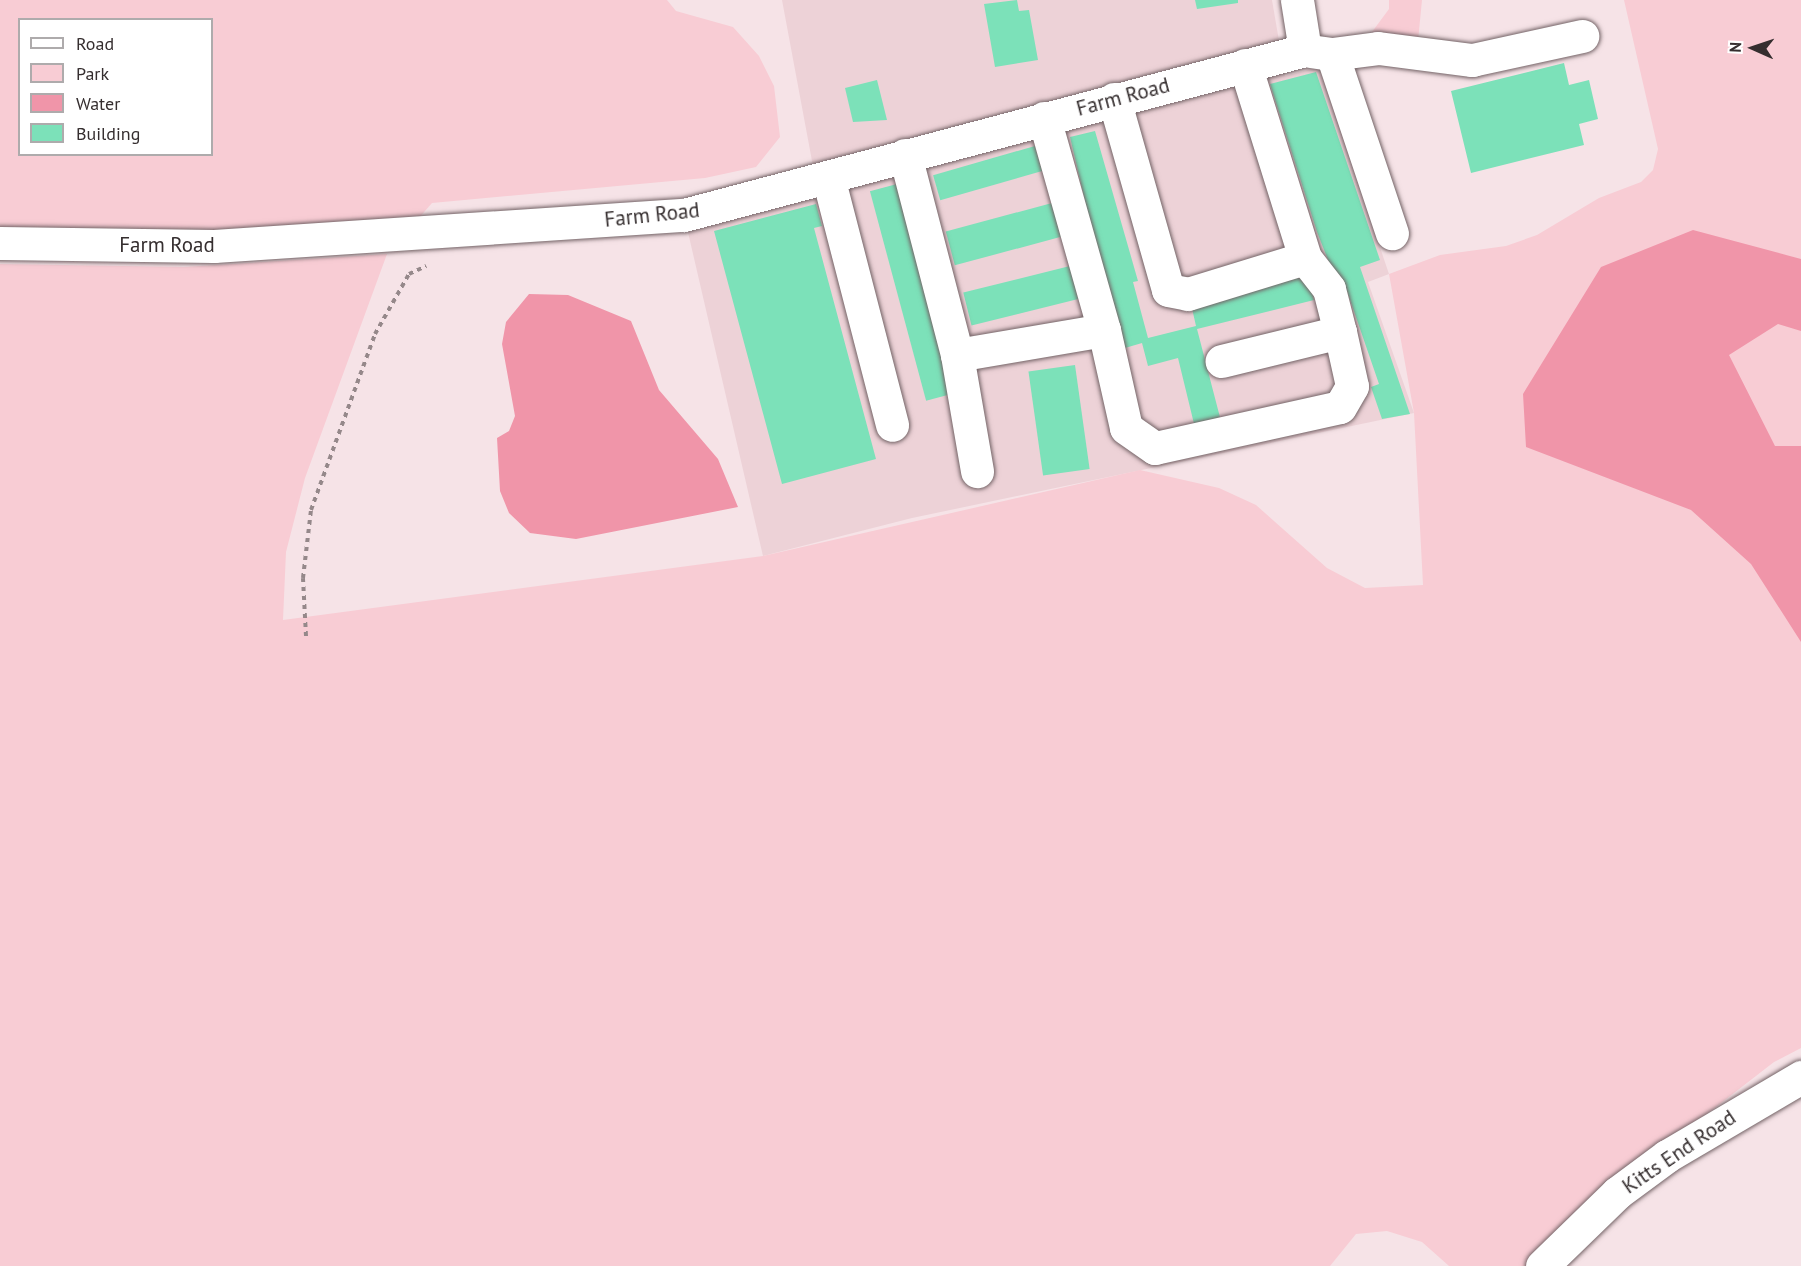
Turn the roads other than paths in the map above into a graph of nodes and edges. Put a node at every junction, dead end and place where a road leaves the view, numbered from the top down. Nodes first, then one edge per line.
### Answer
1 (1297, 0) edge
2 (1582, 36) dead end
3 (1319, 52) junction
4 (1245, 65) junction
5 (1114, 99) junction
6 (1044, 118) junction
7 (905, 155) junction
8 (828, 177) junction
9 (1392, 233) dead end
10 (0, 243) edge
11 (1305, 258) junction
12 (1104, 330) junction
13 (1340, 332) junction
14 (957, 355) junction
15 (1222, 361) dead end
16 (892, 425) dead end
17 (977, 471) dead end
18 (1794, 1090) edge
19 (1542, 1266) edge

1 - 3 street
2 - 3 street, Farm Road
3 - 4 street, Farm Road
3 - 9 street
4 - 5 street, Farm Road
4 - 11 street
5 - 6 street, Farm Road
5 - 11 street
6 - 7 street, Farm Road
6 - 12 street
7 - 8 street, Farm Road
7 - 14 street
8 - 10 street, Farm Road
8 - 16 street
11 - 13 street
12 - 13 street
12 - 14 street
13 - 15 street
14 - 17 street
18 - 19 street, Kitts End Road

